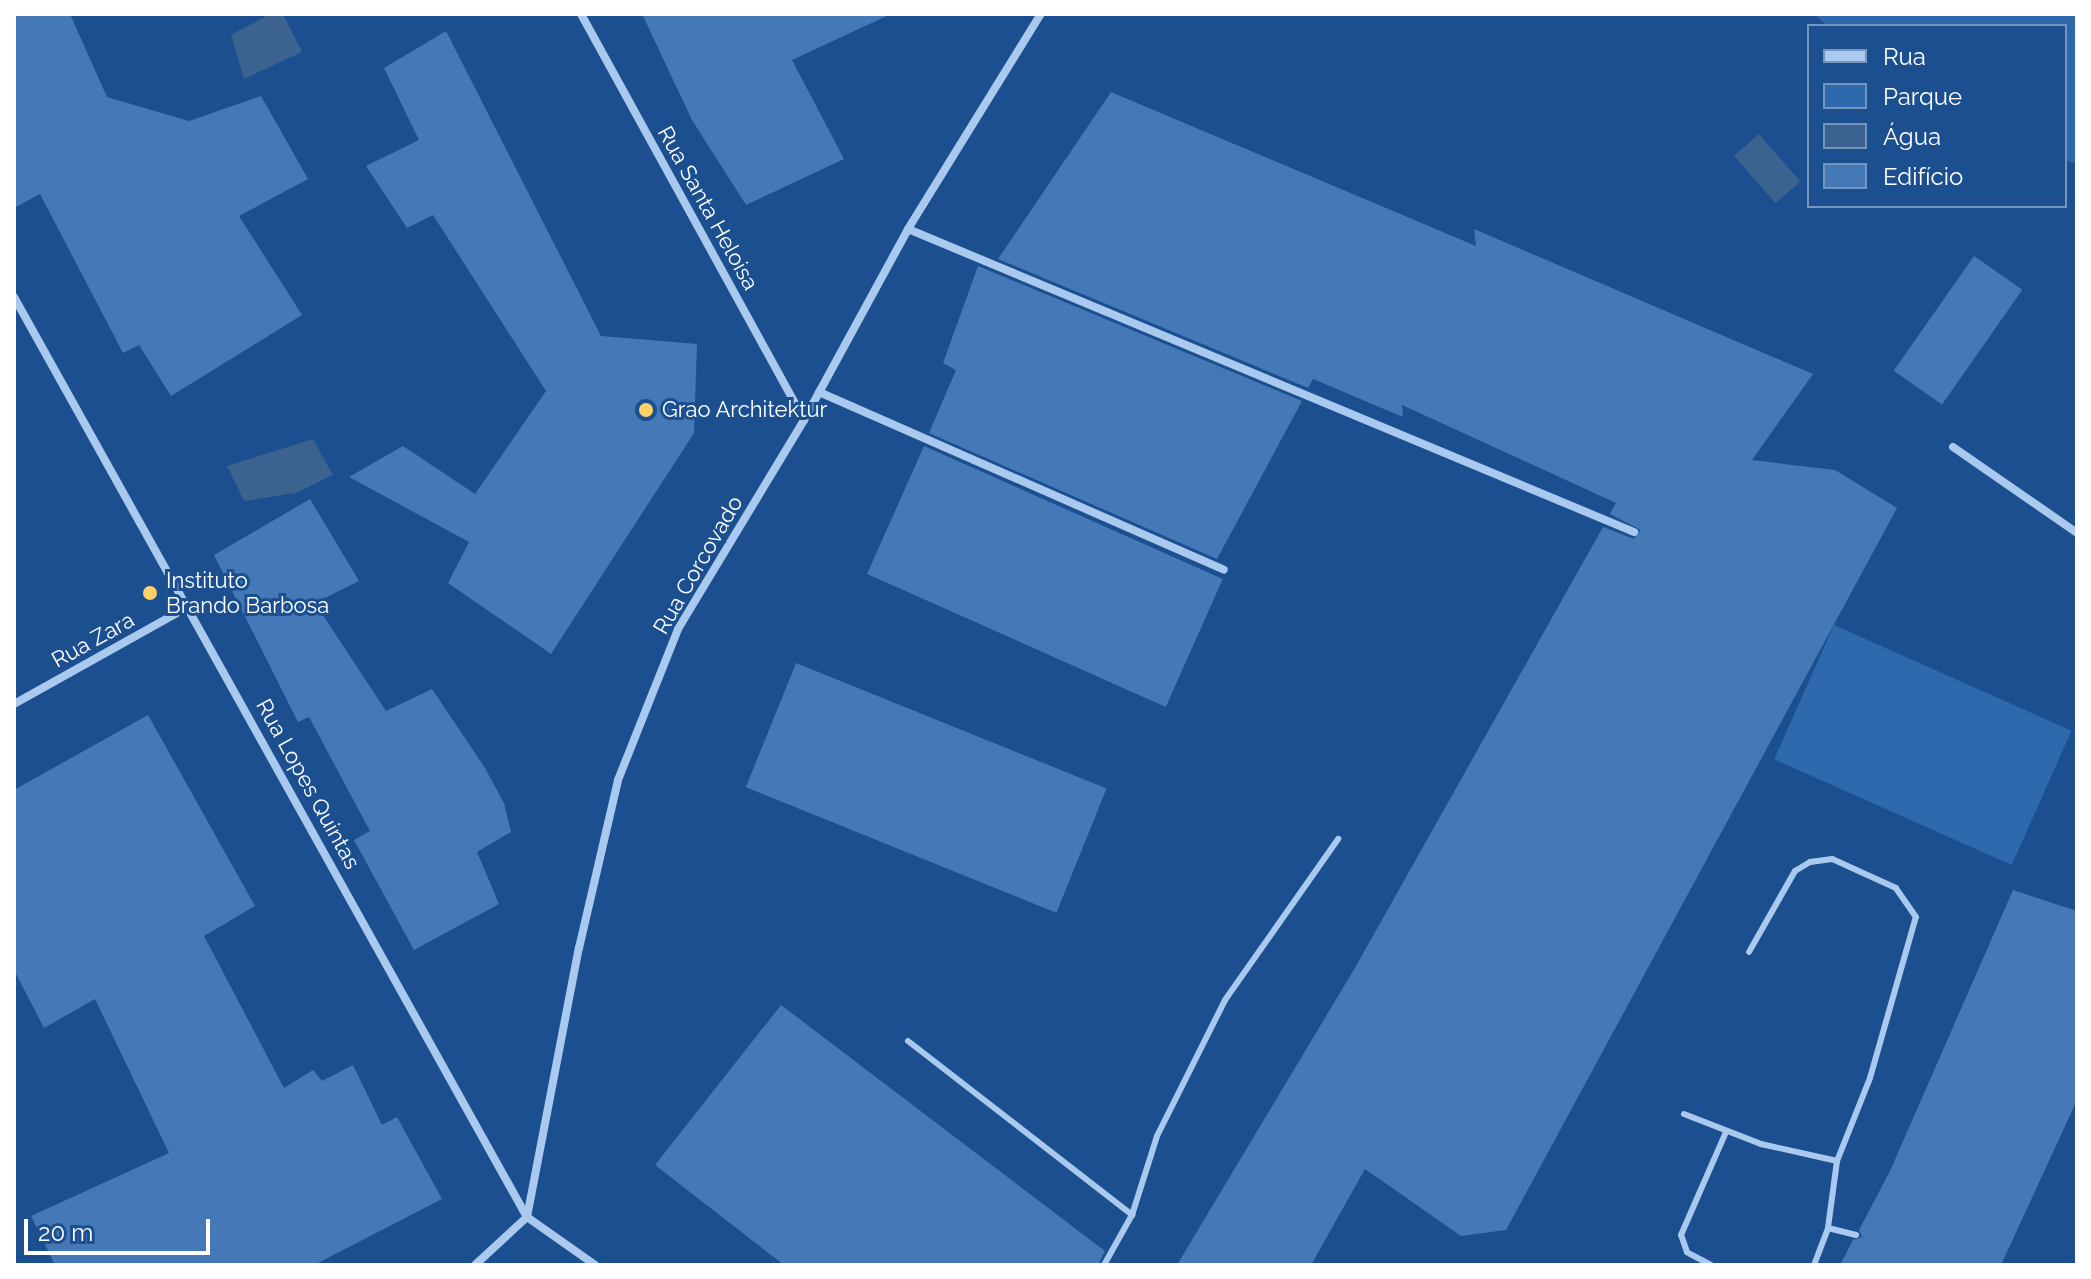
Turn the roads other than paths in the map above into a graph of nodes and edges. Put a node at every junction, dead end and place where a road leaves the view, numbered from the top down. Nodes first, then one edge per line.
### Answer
1 (581, 14) edge
2 (1041, 14) edge
3 (908, 229) junction
4 (14, 297) edge
5 (819, 392) junction
6 (804, 420) junction
7 (1953, 447) dead end
8 (1634, 532) dead end
9 (2077, 533) edge
10 (1224, 570) dead end
11 (189, 606) junction
12 (14, 704) edge
13 (1338, 839) dead end
14 (1749, 952) dead end
15 (908, 1041) dead end
16 (1684, 1114) dead end
17 (1726, 1132) junction
18 (1837, 1161) junction
19 (1132, 1215) junction
20 (527, 1217) junction
21 (1828, 1228) junction
22 (1856, 1235) dead end
23 (475, 1265) edge
24 (595, 1265) edge
25 (1104, 1265) edge
26 (1711, 1265) edge
27 (1814, 1265) edge

1 - 6 street, Rua Santa Heloisa
2 - 3 street, Rua Corcovado
3 - 5 street, Rua Corcovado
3 - 8 street
4 - 11 street, Rua Lopes Quintas
5 - 6 street, Rua Corcovado
5 - 10 street
6 - 20 street, Rua Corcovado
7 - 9 street
11 - 12 street, Rua Zara
11 - 20 street, Rua Lopes Quintas
13 - 19 lane
14 - 18 lane
15 - 19 lane
16 - 17 lane
17 - 18 lane
17 - 26 lane
18 - 21 lane
19 - 25 lane
20 - 23 street
20 - 24 street, Rua Lopes Quintas
21 - 22 lane
21 - 27 lane

